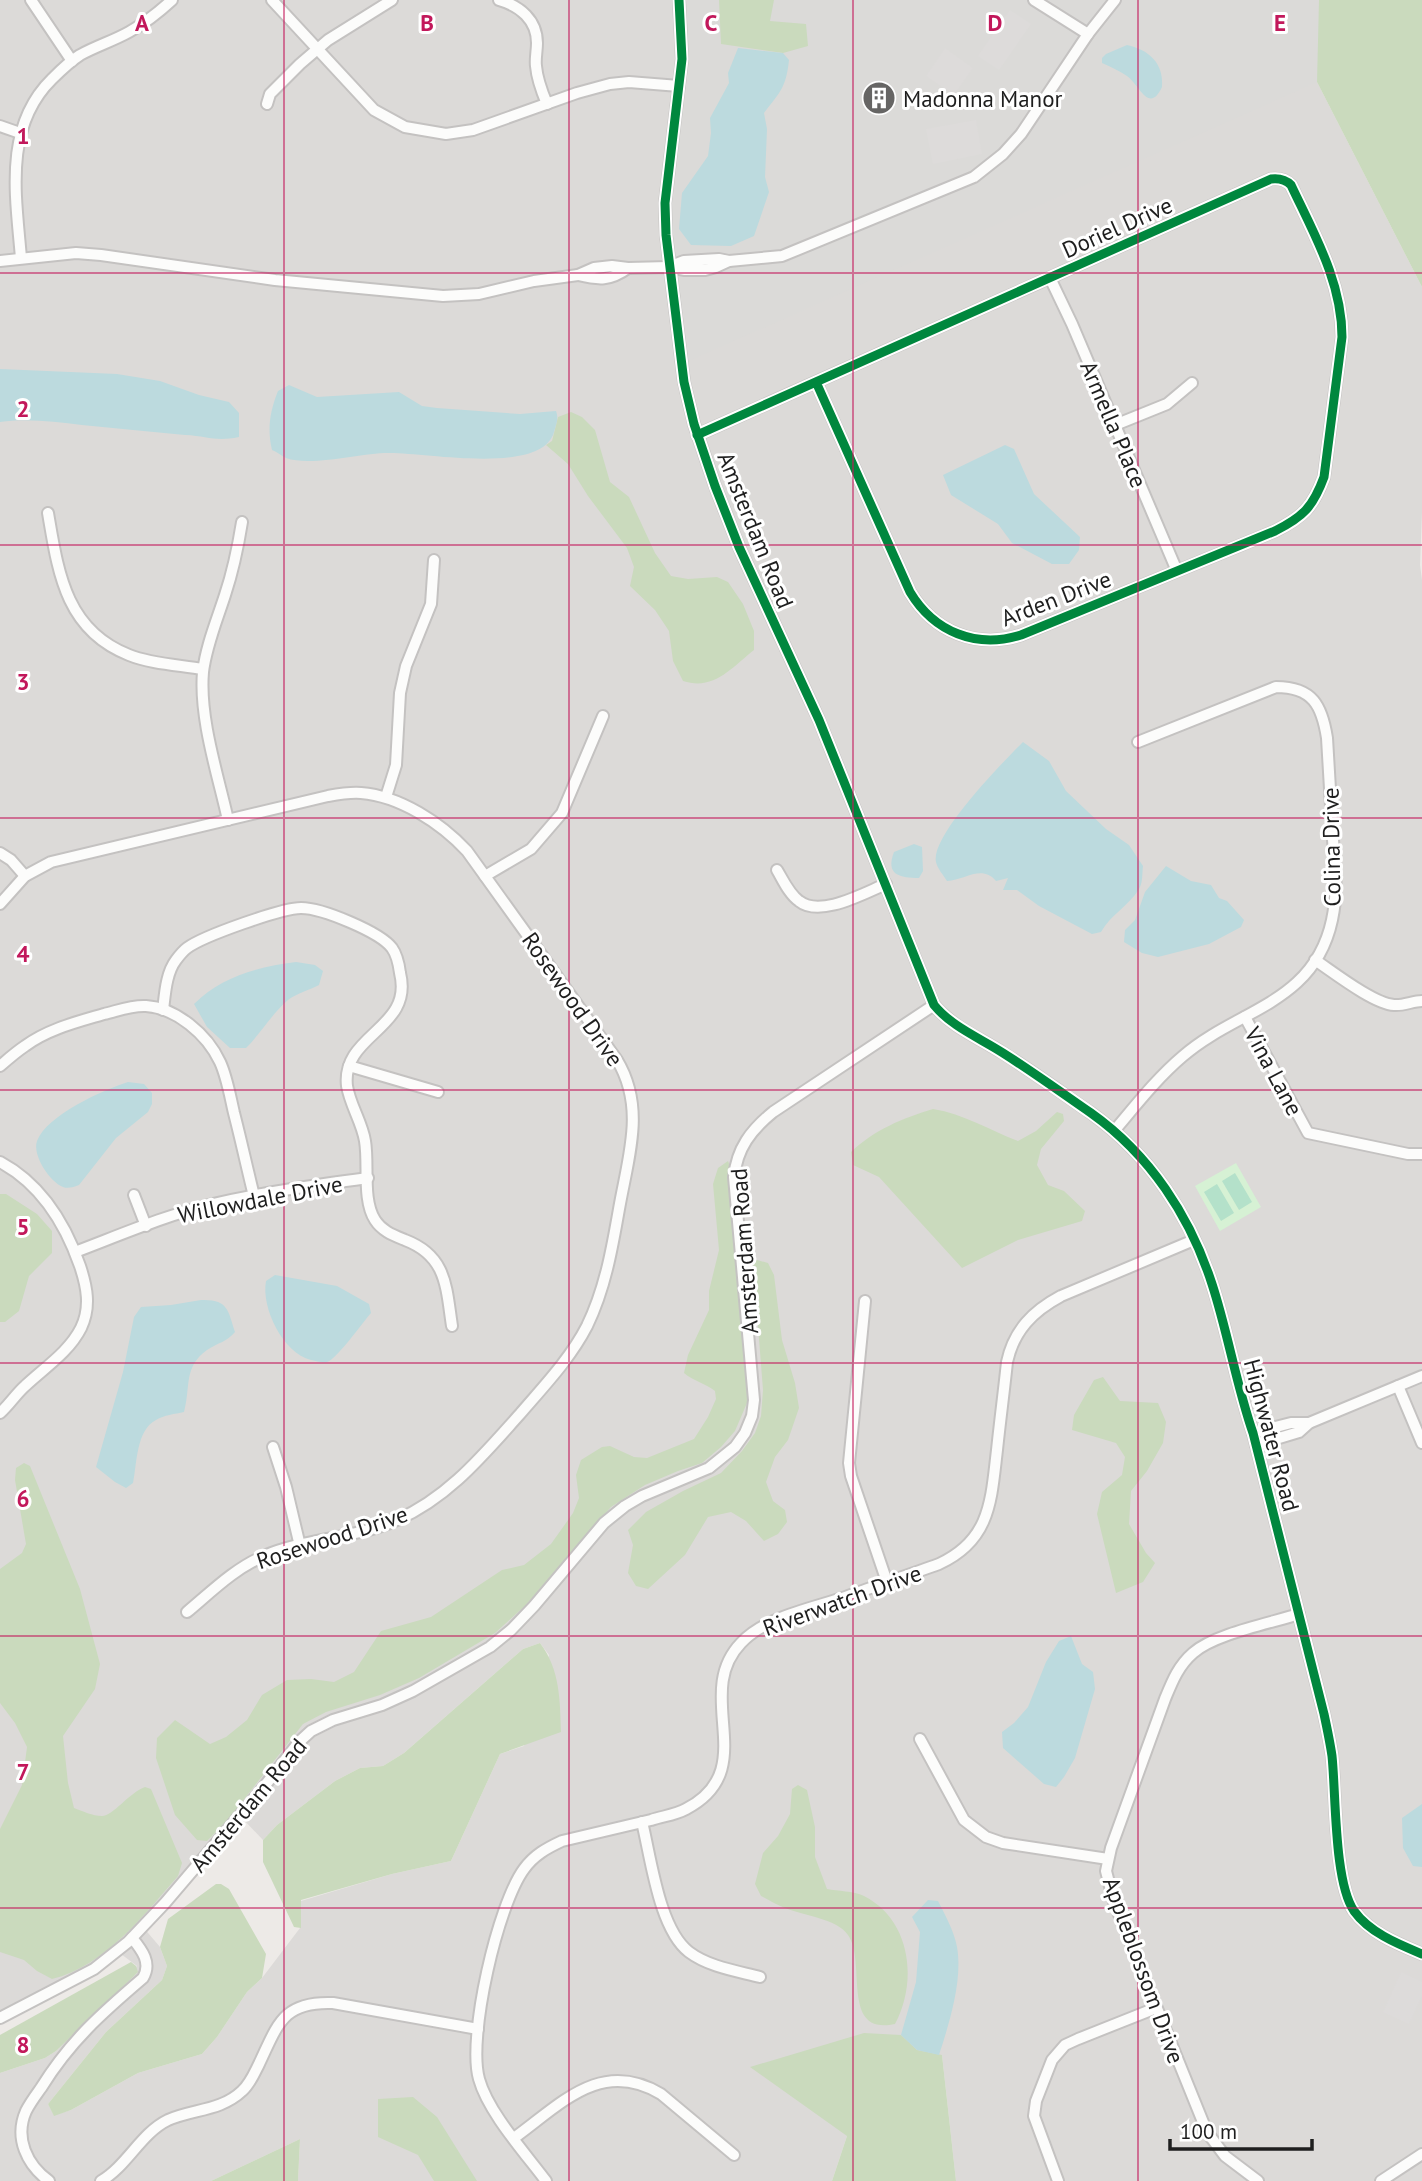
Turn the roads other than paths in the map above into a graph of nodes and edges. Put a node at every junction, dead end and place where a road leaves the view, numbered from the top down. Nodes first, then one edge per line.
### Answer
1 (31, 0) edge
2 (172, 0) edge
3 (272, 0) edge
4 (392, 0) edge
5 (499, 0) edge
6 (679, 0) edge
7 (1034, 0) edge
8 (1115, 0) edge
9 (1088, 34) junction
10 (317, 49) junction
11 (72, 61) junction
12 (679, 86) junction
13 (267, 104) dead end
14 (547, 104) junction
15 (0, 126) edge
16 (20, 133) junction
17 (21, 258) junction
18 (0, 261) edge
19 (668, 267) junction
20 (1050, 278) junction
21 (816, 382) junction
22 (1192, 383) dead end
23 (1115, 425) junction
24 (697, 435) junction
25 (1326, 460) joint
26 (48, 513) dead end
27 (242, 522) dead end
28 (434, 560) dead end
29 (1177, 571) junction
30 (203, 669) junction
31 (603, 716) dead end
32 (1138, 742) dead end
33 (386, 797) junction
34 (228, 820) junction
35 (0, 853) edge
36 (777, 870) dead end
37 (25, 876) junction
38 (485, 876) junction
39 (886, 884) junction
40 (0, 904) edge
41 (1315, 960) junction
42 (1422, 1001) edge
43 (934, 1005) junction
44 (163, 1010) junction
45 (1245, 1017) junction
46 (0, 1066) edge
47 (349, 1066) junction
48 (438, 1092) dead end
49 (1114, 1131) junction
50 (1422, 1154) edge
51 (0, 1162) edge
52 (368, 1178) junction
53 (134, 1195) dead end
54 (254, 1196) junction
55 (146, 1226) junction
56 (1194, 1240) junction
57 (75, 1252) junction
58 (865, 1300) dead end
59 (452, 1326) dead end
60 (1422, 1376) edge
61 (1398, 1386) junction
62 (0, 1413) edge
63 (1309, 1423) junction
64 (1253, 1433) junction
65 (1422, 1443) edge
66 (1256, 1445) junction
67 (273, 1447) dead end
68 (300, 1546) junction
69 (887, 1581) junction
70 (187, 1612) dead end
71 (1299, 1614) junction
72 (920, 1739) dead end
73 (642, 1822) junction
74 (1108, 1859) junction
75 (132, 1938) junction
76 (1422, 1954) edge
77 (760, 1977) dead end
78 (1156, 2008) junction
79 (0, 2018) edge
80 (478, 2029) junction
81 (514, 2138) junction
82 (1422, 2154) edge
83 (734, 2155) dead end
84 (49, 2181) edge
85 (101, 2181) edge
86 (546, 2181) edge
87 (1058, 2181) edge
88 (1258, 2181) edge
89 (1381, 2181) edge

1 - 11 street
2 - 11 street
3 - 10 street
4 - 10 street
5 - 14 street
6 - 12 street, Amsterdam Road
7 - 9 street
8 - 9 street
9 - 19 street
10 - 13 street
10 - 14 street
11 - 16 street
12 - 14 street
12 - 19 street, Amsterdam Road
15 - 16 street
16 - 17 street
17 - 18 street
17 - 19 street
19 - 24 street, Amsterdam Road
20 - 21 street, Doriel Drive
20 - 23 street, Armella Place
20 - 25 street, Doriel Drive
21 - 24 street, Doriel Drive
21 - 29 street, Arden Drive
22 - 23 street
23 - 29 street, Armella Place
24 - 39 street, Amsterdam Road
25 - 29 street, Arden Drive
26 - 30 street
27 - 30 street
28 - 33 street
30 - 34 street
31 - 38 street
32 - 41 street, Colina Drive
33 - 34 street, Rosewood Drive
33 - 38 street, Rosewood Drive
34 - 37 street, Rosewood Drive
35 - 37 street
36 - 39 street
37 - 40 street, Rosewood Drive
38 - 68 street, Rosewood Drive
39 - 43 street, Amsterdam Road
41 - 42 street
41 - 45 street, Colina Drive
43 - 49 street, Highwater Road
43 - 75 street, Amsterdam Road
44 - 46 street
44 - 47 street
44 - 54 street
45 - 49 street, Colina Drive
45 - 50 street, Vina Lane
47 - 48 street
47 - 52 street
49 - 56 street, Highwater Road
51 - 57 street
52 - 54 street, Willowdale Drive
52 - 59 street
53 - 55 street
54 - 55 street, Willowdale Drive
55 - 57 street, Willowdale Drive
56 - 64 street, Highwater Road
56 - 69 street, Riverwatch Drive
57 - 62 street
58 - 69 street
60 - 61 street
61 - 63 street
61 - 65 street
63 - 64 street
63 - 66 street
64 - 66 street, Highwater Road
66 - 71 street, Highwater Road
67 - 68 street
68 - 70 street, Rosewood Drive
69 - 73 street, Riverwatch Drive
71 - 74 street, Appleblossom Drive
71 - 76 street, Highwater Road
72 - 74 street
73 - 77 street
73 - 80 street, Riverwatch Drive
74 - 78 street, Appleblossom Drive
75 - 79 street, Amsterdam Road
75 - 84 street
78 - 87 street
78 - 88 street, Appleblossom Drive
80 - 81 street, Riverwatch Drive
80 - 85 street
81 - 83 street
81 - 86 street, Riverwatch Drive
82 - 89 street

